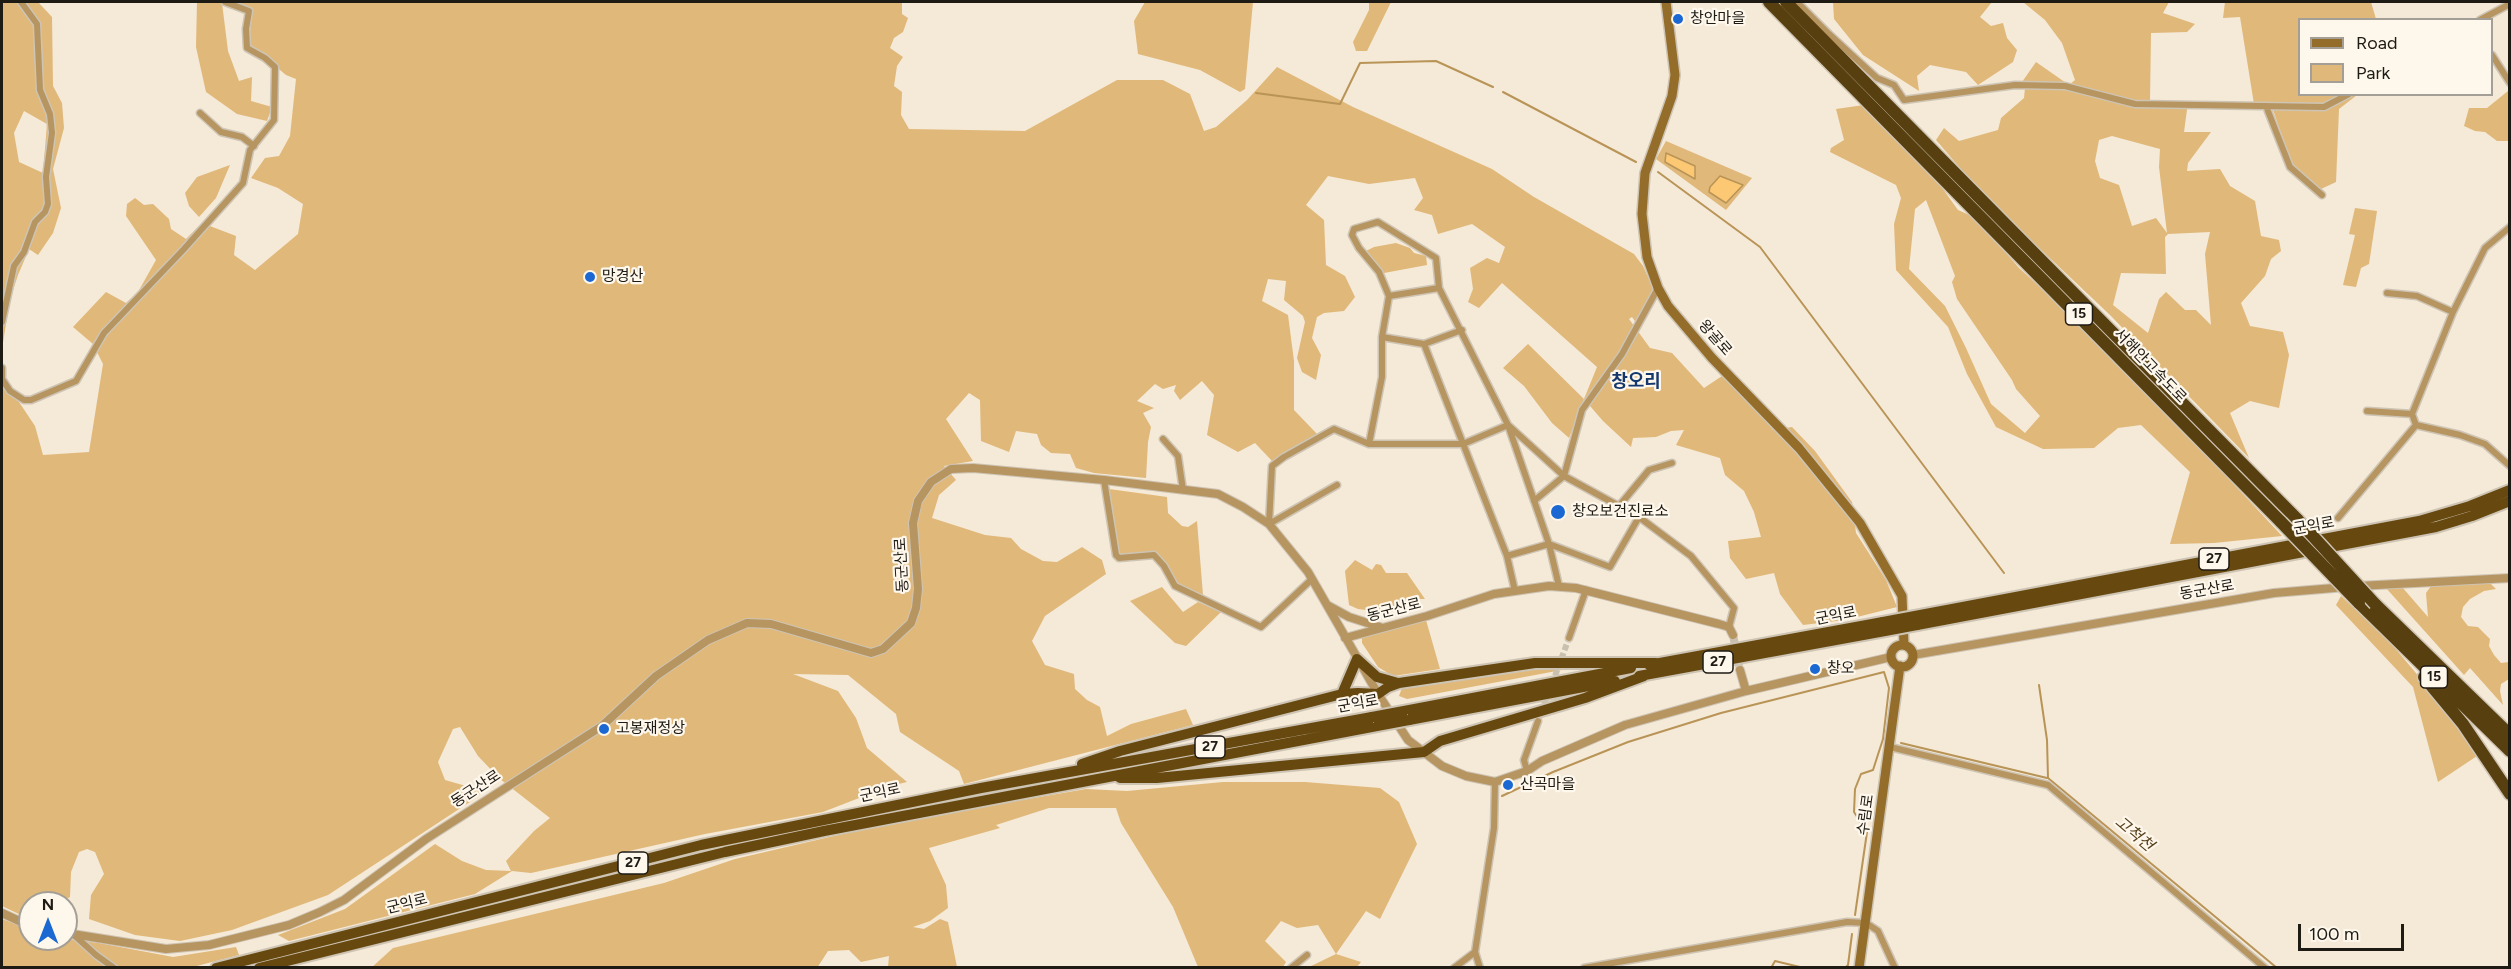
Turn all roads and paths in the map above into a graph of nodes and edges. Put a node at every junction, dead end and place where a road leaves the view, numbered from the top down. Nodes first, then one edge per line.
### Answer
1 (21, 2) edge
2 (225, 2) edge
3 (1666, 2) edge
4 (1769, 2) edge
5 (1786, 2) edge
6 (1797, 2) edge
7 (2510, 4) edge
8 (2484, 18) edge
9 (2493, 57) edge
10 (2510, 83) edge
11 (2345, 96) edge
12 (2266, 106) junction
13 (200, 113) dead end
14 (254, 146) junction
15 (2322, 195) dead end
16 (2510, 226) edge
17 (1439, 288) junction
18 (1658, 288) junction
19 (2387, 293) dead end
20 (1389, 296) junction
21 (2453, 312) junction
22 (2, 322) edge
23 (1462, 330) junction
24 (1382, 337) junction
25 (1424, 345) junction
26 (2, 368) edge
27 (2367, 411) dead end
28 (2412, 414) junction
29 (1508, 425) junction
30 (2416, 425) junction
31 (1163, 439) dead end
32 (1370, 444) junction
33 (1463, 444) junction
34 (1672, 462) dead end
35 (2510, 466) edge
36 (1564, 476) junction
37 (1104, 480) junction
38 (1337, 485) dead end
39 (1183, 490) junction
40 (2510, 490) edge
41 (1534, 501) junction
42 (2510, 501) edge
43 (1619, 506) junction
44 (1639, 517) junction
45 (2338, 518) dead end
46 (1269, 524) junction
47 (1549, 544) junction
48 (1507, 556) junction
49 (2510, 578) edge
50 (1312, 579) junction
51 (1559, 586) junction
52 (1515, 591) junction
53 (1586, 591) junction
54 (1327, 605) junction
55 (1916, 620) junction
56 (1381, 627) junction
57 (1884, 627) junction
58 (2383, 627) junction
59 (1731, 631) joint
60 (1345, 638) junction
61 (1569, 638) tunnel mouth
62 (1904, 645) junction
63 (1913, 655) junction
64 (1891, 657) junction
65 (1357, 659) junction
66 (1656, 663) junction
67 (1900, 666) junction
68 (1740, 670) tunnel mouth
69 (1644, 676) junction
70 (1399, 683) junction
71 (1746, 691) junction
72 (1342, 694) junction
73 (1378, 694) junction
74 (1406, 716) junction
75 (1538, 721) tunnel mouth
76 (1374, 722) junction
77 (2510, 735) edge
78 (1890, 747) junction
79 (2510, 751) edge
80 (1424, 752) junction
81 (1527, 771) junction
82 (1047, 776) junction
83 (1093, 778) junction
84 (1495, 782) junction
85 (2510, 794) edge
86 (2, 913) edge
87 (18, 920) edge
88 (1866, 923) junction
89 (78, 934) edge
90 (78, 940) edge
91 (1476, 952) junction
92 (1307, 956) dead end
93 (114, 968) edge
94 (216, 968) edge
95 (259, 968) edge
96 (1291, 968) edge
97 (1454, 968) edge
98 (1480, 968) edge
99 (1584, 968) edge
100 (1859, 968) edge
101 (1895, 968) edge
102 (2265, 968) edge

1 - 22 street
2 - 14 street
3 - 18 main road, 왕골로
4 - 58 highway, 서해안고속도로 / 15, bridge
5 - 77 highway, 서해안고속도로 / 15, bridge
6 - 12 street
7 - 8 street
9 - 10 street
11 - 12 street
12 - 15 street
13 - 14 street
14 - 26 street
16 - 21 street
17 - 20 street
17 - 20 street
17 - 23 street
18 - 36 street
18 - 62 main road, 왕골로
19 - 21 street
20 - 24 street
21 - 28 street
23 - 25 street
23 - 29 street
24 - 25 street
24 - 32 street
25 - 33 street
27 - 28 street
28 - 30 street
29 - 33 street
29 - 36 street
29 - 41 street
30 - 35 street
30 - 45 street
31 - 39 street
32 - 33 street
32 - 46 street
33 - 48 street
34 - 43 street
36 - 41 street
36 - 43 street
37 - 39 street, 동군산로
37 - 50 street
37 - 89 street, 동군산로
38 - 46 street
39 - 46 street, 동군산로
40 - 55 highway, 군익로 / 27
41 - 47 street
42 - 55 highway, 군익로 / 27
43 - 44 street
44 - 47 street
44 - 59 street
46 - 50 street, 동군산로
47 - 48 street
47 - 51 street
48 - 52 street
49 - 63 street, 동군산로
50 - 54 street, 동군산로
51 - 52 street, 동군산로
51 - 53 street, 동군산로
52 - 56 street, 동군산로
53 - 59 street, 동군산로
53 - 61 street
54 - 56 street
54 - 60 street, 동군산로
55 - 57 highway, 군익로 / 27, bridge
56 - 60 street, 동군산로
57 - 66 highway, 군익로 / 27
57 - 69 highway, 군익로 / 27
58 - 79 highway, 서해안고속도로 / 15
58 - 85 highway
60 - 65 street
62 - 63 main road
62 - 64 main road
63 - 67 main road
64 - 67 main road
64 - 71 street
65 - 70 highway
65 - 72 highway
65 - 73 street
66 - 70 highway
66 - 74 highway, 군익로 / 27
67 - 78 main road, 수림로
68 - 71 street
69 - 74 highway, 군익로 / 27
69 - 80 highway
70 - 73 highway
71 - 81 street
72 - 73 highway
72 - 82 highway
73 - 80 street
74 - 76 highway, 군익로 / 27, bridge
75 - 81 street
76 - 82 highway, 군익로 / 27
76 - 83 highway, 군익로 / 27
78 - 88 main road, 수림로
78 - 102 street
80 - 83 highway
80 - 84 street
81 - 84 street
82 - 94 highway, 군익로 / 27
83 - 95 highway, 군익로 / 27
84 - 91 street
86 - 87 street
88 - 99 street
88 - 100 main road, 수림로
88 - 101 street
90 - 93 street
91 - 97 street
91 - 98 street
92 - 96 street

